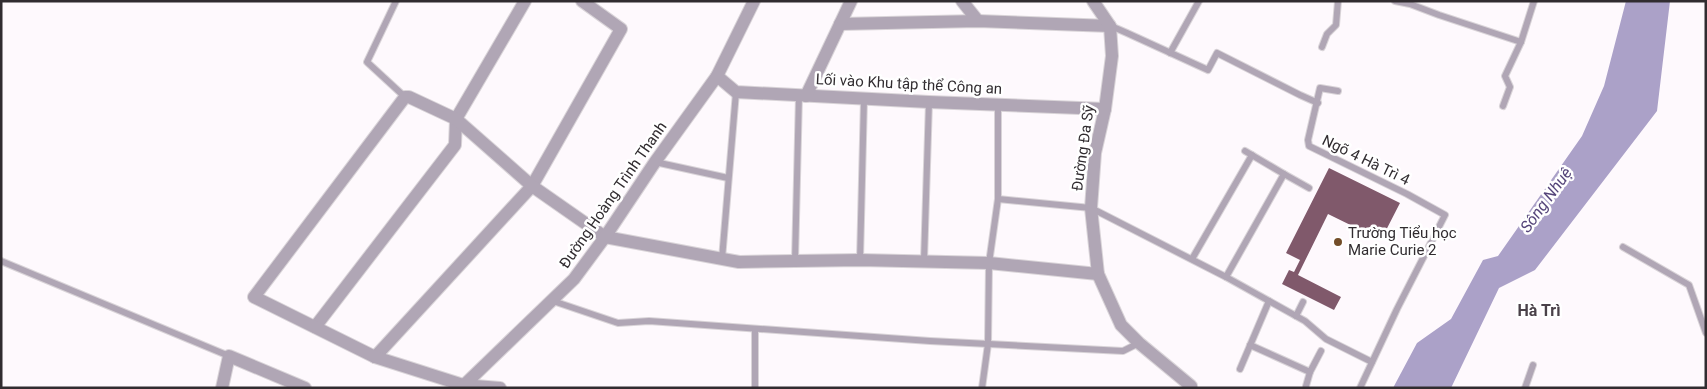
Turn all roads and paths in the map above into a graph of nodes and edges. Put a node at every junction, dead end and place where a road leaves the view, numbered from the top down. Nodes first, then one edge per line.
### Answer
1 (396, 1) edge
2 (525, 1) edge
3 (582, 1) edge
4 (754, 1) edge
5 (851, 1) edge
6 (962, 1) edge
7 (1093, 1) edge
8 (1199, 1) edge
9 (1338, 1) edge
10 (1395, 1) edge
11 (1534, 1) edge
12 (978, 21) junction
13 (840, 24) junction
14 (1110, 26) junction
15 (1520, 42) junction
16 (1322, 47) dead end
17 (1170, 53) junction
18 (717, 76) junction
19 (1338, 91) dead end
20 (736, 92) junction
21 (803, 95) junction
22 (405, 98) junction
23 (864, 99) junction
24 (929, 102) junction
25 (1318, 103) junction
26 (998, 105) junction
27 (1503, 106) dead end
28 (1105, 109) junction
29 (456, 119) junction
30 (655, 162) junction
31 (1284, 174) junction
32 (728, 178) junction
33 (532, 186) junction
34 (1309, 188) dead end
35 (998, 199) junction
36 (1091, 208) junction
37 (605, 237) junction
38 (1622, 247) dead end
39 (722, 259) junction
40 (1192, 259) junction
41 (860, 260) junction
42 (1, 261) edge
43 (795, 261) junction
44 (924, 261) junction
45 (989, 263) junction
46 (1098, 274) junction
47 (1226, 277) junction
48 (553, 300) junction
49 (1269, 301) junction
50 (1303, 302) dead end
51 (1296, 316) junction
52 (314, 327) junction
53 (755, 329) junction
54 (1706, 333) edge
55 (1139, 343) junction
56 (988, 344) junction
57 (1250, 345) junction
58 (1321, 351) dead end
59 (229, 356) junction
60 (375, 358) junction
61 (1372, 362) junction
62 (1533, 365) dead end
63 (1240, 369) dead end
64 (1310, 372) junction
65 (462, 386) edge
66 (1306, 386) dead end
67 (222, 388) edge
68 (305, 388) edge
69 (500, 388) edge
70 (755, 388) edge
71 (982, 388) edge
72 (1191, 388) edge
73 (1360, 388) edge
74 (1525, 388) edge

1 - 22 lane
2 - 29 street
3 - 33 street
4 - 18 street, Đường Hoàng Trình Thanh
5 - 13 street
6 - 12 street
7 - 14 street
8 - 17 lane
9 - 16 lane
10 - 15 lane
11 - 15 lane
12 - 13 street
12 - 14 street
13 - 21 street
14 - 17 lane
14 - 28 street, Đường Đa Sỹ
15 - 27 lane
17 - 25 lane
18 - 20 street
18 - 30 street, Đường Hoàng Trình Thanh
19 - 25 lane
20 - 21 street, Lối vào Khu tập thể Công an
20 - 32 lane
21 - 23 street, Lối vào Khu tập thể Công an
21 - 43 lane
22 - 29 street
22 - 52 street
23 - 24 street, Lối vào Khu tập thể Công an
23 - 41 lane
24 - 26 street, Lối vào Khu tập thể Công an
24 - 44 lane
25 - 61 lane, Ngõ 4 Hà Trì 4
26 - 28 street, Lối vào Khu tập thể Công an
26 - 35 lane
28 - 36 street, Đường Đa Sỹ
29 - 33 street
29 - 52 street
30 - 32 lane
30 - 37 street, Đường Hoàng Trình Thanh
31 - 34 lane
31 - 40 lane
31 - 47 lane
32 - 39 lane
33 - 37 street
33 - 60 street
35 - 36 lane
35 - 45 lane
36 - 40 lane
36 - 46 street, Đường Đa Sỹ
37 - 39 street
37 - 48 street, Đường Hoàng Trình Thanh
38 - 54 lane
39 - 43 street
40 - 47 lane
41 - 43 street
41 - 44 street
42 - 59 lane
44 - 45 street
45 - 46 street
45 - 56 lane
46 - 55 street, Đường Đa Sỹ
47 - 49 lane
48 - 53 lane
48 - 65 street, Đường Hoàng Trình Thanh
49 - 51 lane
49 - 57 lane
50 - 51 lane
51 - 61 lane
52 - 60 street
53 - 56 lane
53 - 70 lane
55 - 56 lane
55 - 72 street, Đường Đa Sỹ
56 - 71 lane
57 - 63 lane
57 - 64 lane
58 - 64 lane
59 - 67 street
59 - 68 street
60 - 65 street
61 - 73 lane
62 - 74 lane
64 - 66 lane
65 - 69 street

